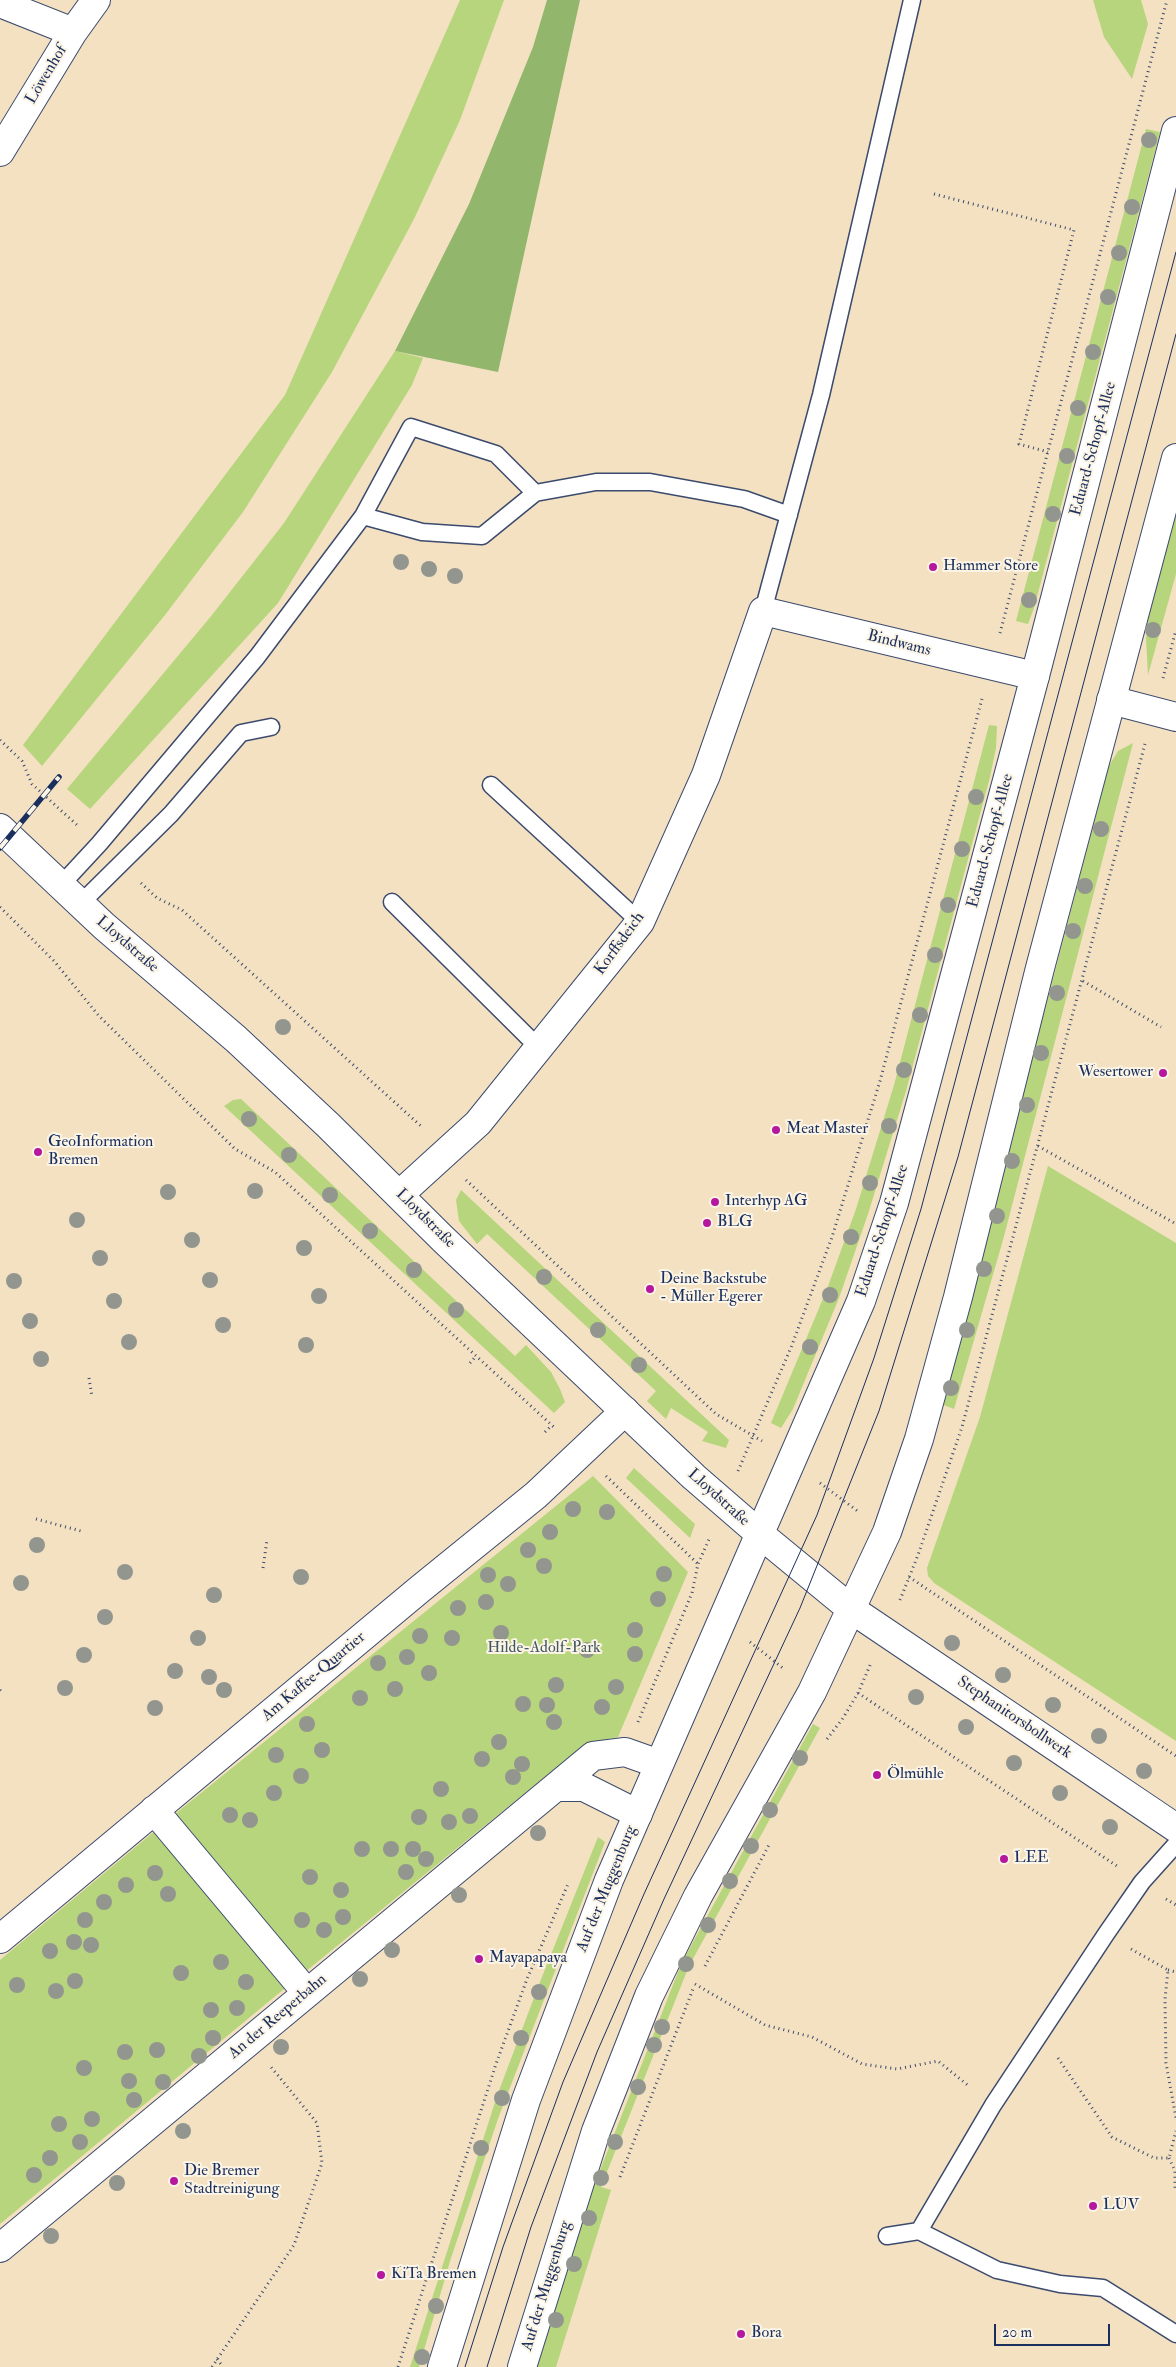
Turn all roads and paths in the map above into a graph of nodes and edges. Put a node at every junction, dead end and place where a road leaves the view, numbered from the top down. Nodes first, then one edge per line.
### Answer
1 (96, 0) edge
2 (912, 0) edge
3 (1167, 0) edge
4 (7, 3) edge
5 (73, 32) junction
6 (1176, 131) edge
7 (0, 152) edge
8 (934, 194) dead end
9 (1048, 452) junction
10 (1176, 458) edge
11 (535, 493) junction
12 (789, 515) junction
13 (363, 516) junction
14 (763, 611) junction
15 (1176, 630) edge
16 (991, 666) junction
17 (1034, 676) junction
18 (1111, 700) junction
19 (1165, 714) edge
20 (271, 727) dead end
21 (0, 740) edge
22 (491, 785) dead end
23 (0, 828) edge
24 (99, 844) junction
25 (119, 863) junction
26 (61, 885) junction
27 (392, 902) dead end
28 (81, 903) junction
29 (0, 907) edge
30 (640, 922) junction
31 (1083, 981) junction
32 (1161, 1027) dead end
33 (540, 1049) junction
34 (1038, 1146) junction
35 (444, 1154) junction
36 (400, 1194) junction
37 (1176, 1224) edge
38 (476, 1356) junction
39 (470, 1363) dead end
40 (90, 1378) dead end
41 (92, 1397) dead end
42 (625, 1411) junction
43 (552, 1425) junction
44 (545, 1432) dead end
45 (753, 1434) junction
46 (581, 1452) junction
47 (791, 1462) junction
48 (36, 1519) dead end
49 (81, 1531) dead end
50 (887, 1532) junction
51 (761, 1536) junction
52 (267, 1540) dead end
53 (918, 1555) junction
54 (262, 1568) dead end
55 (692, 1593) junction
56 (851, 1609) junction
57 (723, 1619) junction
58 (812, 1692) junction
59 (843, 1718) junction
60 (825, 1742) dead end
61 (625, 1752) junction
62 (1176, 1756) edge
63 (659, 1764) junction
64 (556, 1787) junction
65 (154, 1810) junction
66 (638, 1814) junction
67 (1176, 1828) edge
68 (773, 1836) dead end
69 (1176, 1844) edge
70 (1142, 1882) junction
71 (1176, 1905) edge
72 (1106, 1934) junction
73 (0, 1939) edge
74 (704, 1967) dead end
75 (1168, 1970) junction
76 (1176, 1972) edge
77 (700, 1976) dead end
78 (695, 1984) junction
79 (307, 1993) junction
80 (1042, 2032) junction
81 (249, 2041) junction
82 (993, 2105) junction
83 (1176, 2118) edge
84 (1176, 2132) edge
85 (1169, 2158) junction
86 (619, 2180) dead end
87 (1175, 2188) edge
88 (919, 2232) junction
89 (887, 2236) dead end
90 (0, 2248) edge
91 (1176, 2334) edge
92 (217, 2360) junction
93 (212, 2367) edge
94 (223, 2367) edge
95 (442, 2367) edge
96 (522, 2367) edge

1 - 5 street, Löwenhof
2 - 12 lane
3 - 9 path
4 - 5 street
5 - 7 street, Löwenhof
6 - 17 street, Eduard-Schopf-Allee
8 - 9 path
9 - 16 path
10 - 18 street
11 - 12 lane
11 - 13 lane
11 - 13 lane
12 - 14 lane
13 - 24 lane
14 - 16 street, Bindwams
14 - 30 street, Korffsdeich
15 - 19 path
16 - 17 street, Bindwams
16 - 45 path
17 - 47 street, Eduard-Schopf-Allee
18 - 19 street
18 - 50 street
19 - 31 path
20 - 25 lane
21 - 24 path
22 - 30 lane
23 - 26 street, Lloydstraße
24 - 26 lane
25 - 28 lane
25 - 35 path
26 - 28 street, Lloydstraße
27 - 33 lane
28 - 36 street, Lloydstraße
29 - 38 path
30 - 33 street, Korffsdeich
31 - 32 path
31 - 34 path
33 - 35 street, Korffsdeich
34 - 37 path
34 - 53 path
35 - 36 street, Korffsdeich
35 - 45 path
36 - 42 street, Lloydstraße
38 - 39 path
38 - 43 path
40 - 41 path
42 - 46 street, Am Kaffee-Quartier
42 - 51 street, Lloydstraße
43 - 44 path
43 - 46 path
45 - 47 path
46 - 55 path
46 - 65 street, Am Kaffee-Quartier
47 - 50 path
47 - 51 street, Eduard-Schopf-Allee
48 - 49 path
50 - 53 path
50 - 56 street
51 - 56 street, Lloydstraße
51 - 57 street, Auf der Muggenburg
52 - 54 path
53 - 62 path
55 - 57 path
55 - 61 path
56 - 58 street, Auf der Muggenburg
56 - 67 street, Stephanitorsbollwerk
57 - 58 path
57 - 63 street, Auf der Muggenburg
58 - 59 path
58 - 96 street, Auf der Muggenburg
59 - 60 path
59 - 70 path
61 - 63 street, An der Reeperbahn
61 - 64 street, An der Reeperbahn
63 - 66 street, Auf der Muggenburg
64 - 66 street
64 - 79 street, An der Reeperbahn
65 - 73 street, Am Kaffee-Quartier
65 - 79 street
66 - 95 street, Auf der Muggenburg
68 - 74 path
69 - 70 lane
70 - 71 path
70 - 72 lane
72 - 75 path
72 - 80 lane
75 - 76 path
75 - 83 path
77 - 78 path
78 - 82 path
78 - 86 path
79 - 81 street, An der Reeperbahn
80 - 82 lane
80 - 85 path
81 - 90 street, An der Reeperbahn
81 - 92 path
82 - 88 lane
84 - 85 path
85 - 87 path
88 - 89 lane
88 - 91 lane
92 - 93 path
92 - 94 path

